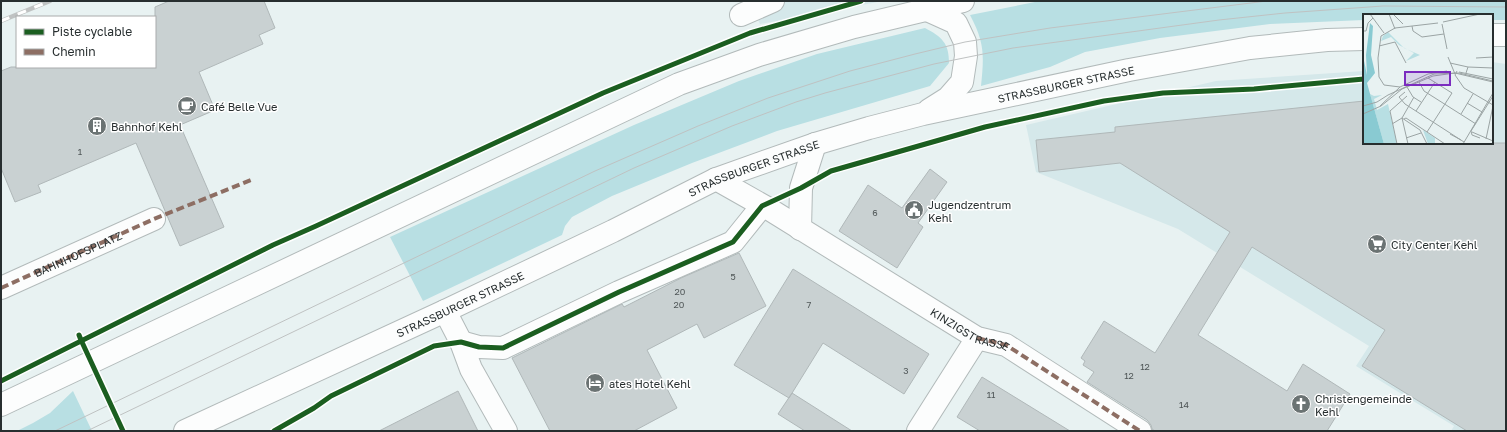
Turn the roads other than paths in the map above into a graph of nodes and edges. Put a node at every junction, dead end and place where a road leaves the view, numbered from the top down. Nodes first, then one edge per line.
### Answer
1 (773, 1) edge
2 (963, 1) edge
3 (925, 9) junction
4 (741, 14) dead end
5 (1493, 35) edge
6 (1506, 35) edge
7 (1363, 39) edge
8 (922, 114) junction
9 (815, 144) junction
10 (716, 179) junction
11 (762, 206) junction
12 (154, 219) dead end
13 (800, 229) junction
14 (1, 288) edge
15 (445, 311) junction
16 (978, 338) junction
17 (461, 342) junction
18 (1, 405) edge
19 (185, 431) edge
20 (506, 431) edge
21 (918, 431) edge
22 (1140, 431) edge

1 - 4 main road
2 - 3 main road
3 - 8 main road
3 - 18 main road
5 - 6 main road
7 - 8 main road, STRASSBURGER STRASSE
8 - 9 main road, STRASSBURGER STRASSE
9 - 10 main road, STRASSBURGER STRASSE
9 - 13 main road
10 - 11 main road, KINZIGSTRASSE
10 - 15 main road, STRASSBURGER STRASSE
11 - 13 main road, KINZIGSTRASSE
11 - 17 main road
12 - 14 main road, BAHNHOFSPLATZ
13 - 16 main road, KINZIGSTRASSE
15 - 17 main road
15 - 19 main road, STRASSBURGER STRASSE
16 - 21 main road
16 - 22 main road, KINZIGSTRASSE
17 - 20 main road

